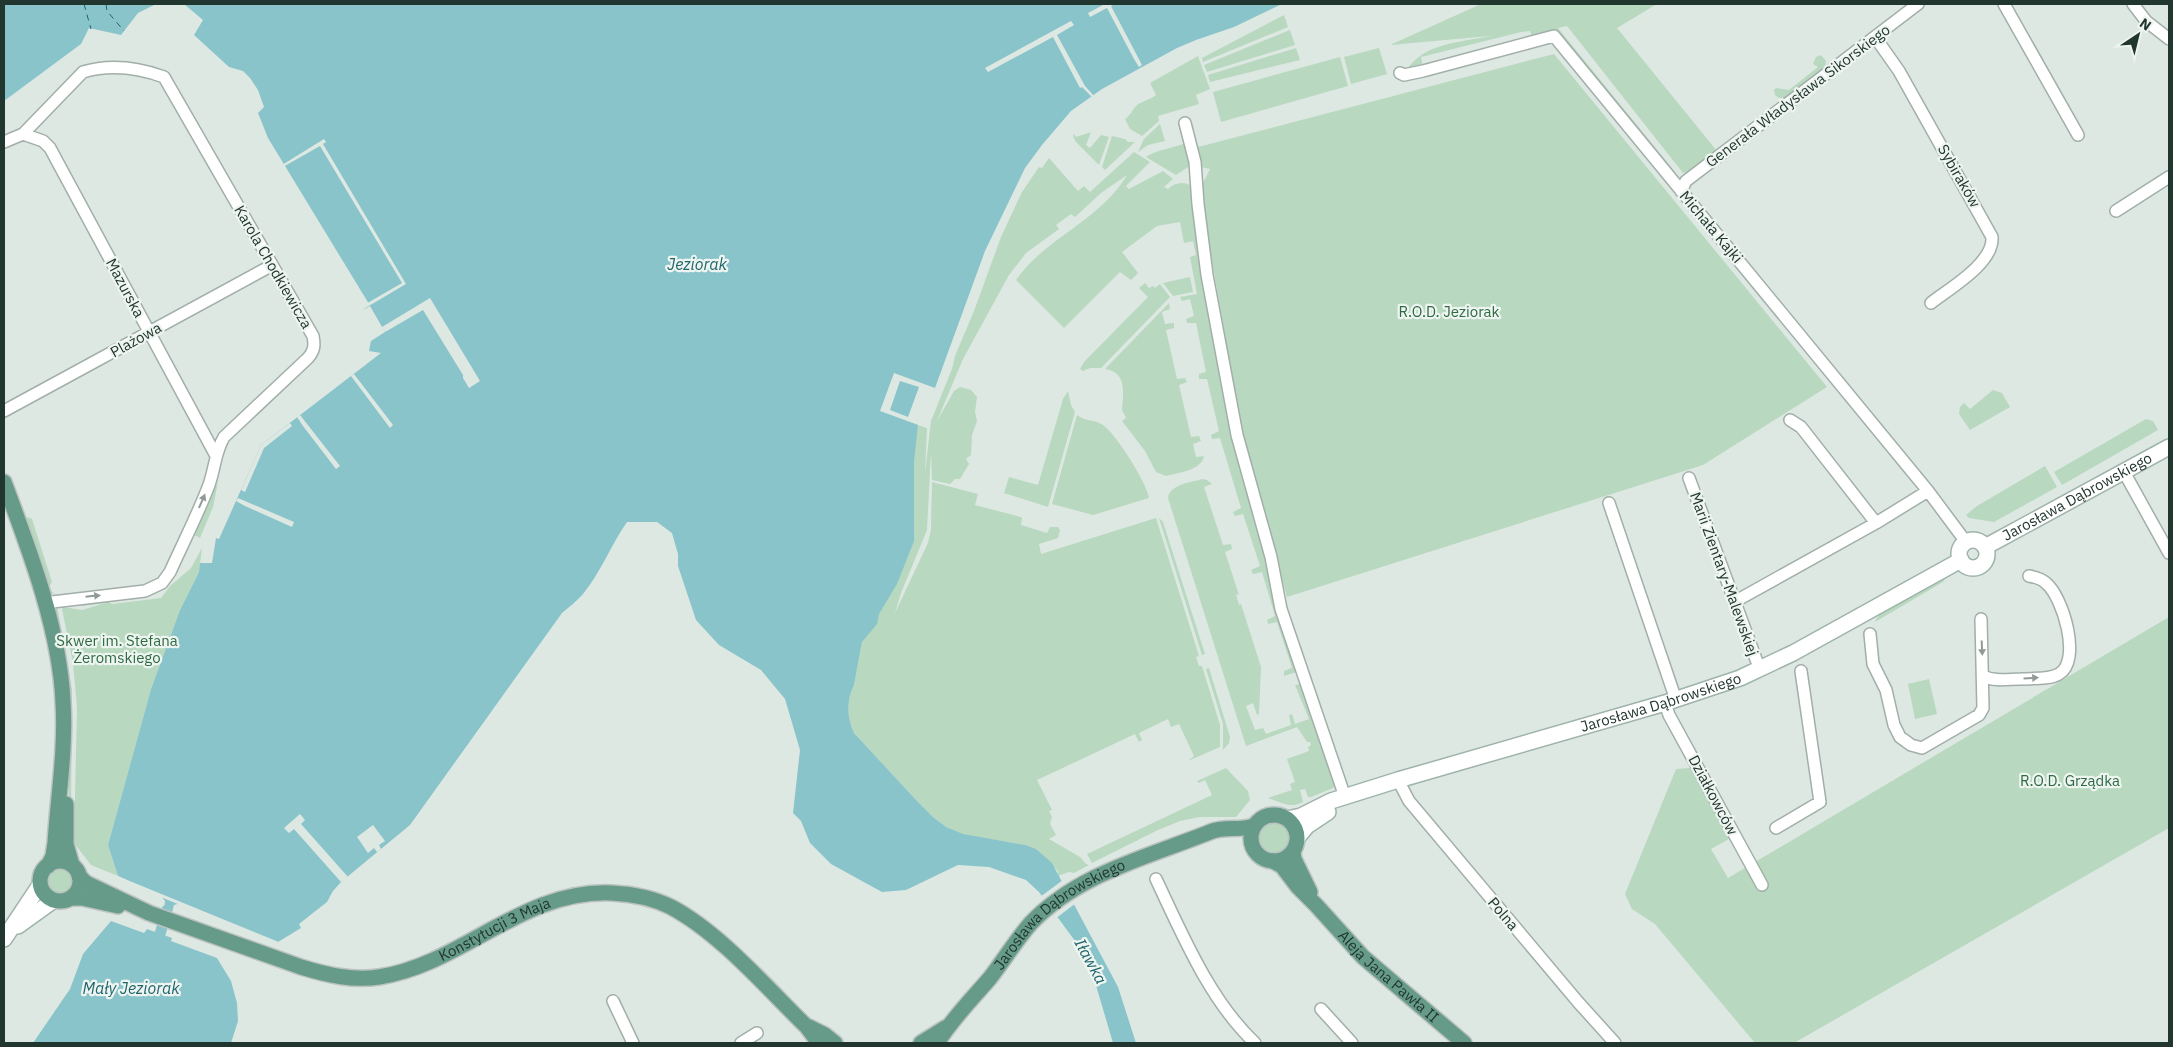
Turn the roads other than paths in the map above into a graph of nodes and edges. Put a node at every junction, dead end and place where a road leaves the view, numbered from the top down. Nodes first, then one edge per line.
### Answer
1 (1918, 4) edge
2 (2004, 4) edge
3 (2133, 4) edge
4 (1875, 37) junction
5 (2169, 39) edge
6 (1400, 73) dead end
7 (1185, 123) dead end
8 (23, 134) junction
9 (2078, 135) dead end
10 (4, 142) edge
11 (2169, 177) edge
12 (1681, 191) junction
13 (2116, 211) dead end
14 (267, 268) dead end
15 (1932, 302) dead end
16 (150, 333) junction
17 (4, 411) edge
18 (1790, 420) dead end
19 (2169, 447) edge
20 (216, 454) junction
21 (2124, 472) junction
22 (1689, 478) dead end
23 (4, 482) edge
24 (1928, 491) junction
25 (1609, 503) dead end
26 (1876, 523) junction
27 (1966, 542) junction
28 (1985, 547) junction
29 (2169, 553) edge
30 (1961, 560) junction
31 (2029, 576) dead end
32 (1734, 602) junction
33 (44, 603) junction
34 (1981, 619) dead end
35 (1870, 634) dead end
36 (1760, 670) junction
37 (1801, 671) dead end
38 (1984, 676) junction
39 (1671, 701) junction
40 (62, 765) junction
41 (1398, 780) junction
42 (1344, 798) junction
43 (1287, 819) junction
44 (1254, 826) junction
45 (1776, 828) dead end
46 (1198, 837) junction
47 (1295, 845) junction
48 (1252, 846) junction
49 (1273, 861) junction
50 (48, 866) junction
51 (75, 871) junction
52 (1156, 879) dead end
53 (40, 885) junction
54 (1762, 885) dead end
55 (70, 898) junction
56 (54, 900) junction
57 (1316, 904) junction
58 (149, 913) junction
59 (4, 939) edge
60 (613, 1002) dead end
61 (1321, 1009) dead end
62 (807, 1026) junction
63 (946, 1028) junction
64 (756, 1033) dead end
65 (634, 1043) edge
66 (741, 1043) edge
67 (819, 1043) edge
68 (835, 1043) edge
69 (921, 1043) edge
70 (937, 1043) edge
71 (1255, 1043) edge
72 (1352, 1043) edge
73 (1464, 1043) edge
74 (1615, 1043) edge

1 - 4 street, Generała Władysława Sikorskiego
2 - 9 street
3 - 5 street
4 - 12 street, Generała Władysława Sikorskiego
4 - 15 street, Sybiraków
6 - 12 street, Michała Kajki
7 - 42 street
8 - 10 street, Karola Chodkiewicza
8 - 16 street, Mazurska
8 - 20 street, Karola Chodkiewicza
11 - 13 street
12 - 24 street, Michała Kajki
14 - 16 street, Plażowa
16 - 17 street, Plażowa
16 - 20 street, Mazurska
18 - 26 street
19 - 21 street, Jarosława Dąbrowskiego
33 -> 20 street, Karola Chodkiewicza
21 - 28 street, Jarosława Dąbrowskiego
21 - 29 street
22 - 32 street, Marii Zientary-Malewskiej
23 - 33 main road
24 - 26 street
24 - 27 street, Michała Kajki
25 - 39 street, Działkowców
26 - 32 street
27 - 28 street
27 - 30 street
28 - 30 street
30 - 36 street, Jarosława Dąbrowskiego
38 -> 31 street
32 - 36 street, Marii Zientary-Malewskiej
33 - 40 main road
34 -> 38 street
35 - 38 street
36 - 39 street, Jarosława Dąbrowskiego
37 - 45 street
39 - 41 street, Jarosława Dąbrowskiego
39 - 54 street, Działkowców
40 - 50 main road
40 - 51 main road
41 - 42 street, Jarosława Dąbrowskiego
41 - 74 street, Polna
42 - 43 street, Jarosława Dąbrowskiego
42 - 47 street, Jarosława Dąbrowskiego
43 - 44 main road
43 - 47 main road
44 - 46 main road, Jarosława Dąbrowskiego
44 - 48 main road
46 - 48 main road, Jarosława Dąbrowskiego
46 - 63 main road, Jarosława Dąbrowskiego
47 - 49 main road
47 - 57 main road, Aleja Jana Pawła II
48 - 49 main road
49 - 57 main road, Aleja Jana Pawła II
50 - 51 main road
50 - 53 main road
51 - 55 main road
51 - 58 main road, Konstytucji 3 Maja
52 - 71 street
53 - 56 main road
53 - 59 street
55 - 56 main road
55 - 58 main road, Konstytucji 3 Maja
56 - 59 street
57 - 73 main road, Aleja Jana Pawła II
58 - 62 main road, Konstytucji 3 Maja
60 - 65 street
61 - 72 street
62 - 67 main road, Konstytucji 3 Maja
62 - 68 main road, Konstytucji 3 Maja
63 - 69 main road, Jarosława Dąbrowskiego
63 - 70 main road, Jarosława Dąbrowskiego
64 - 66 street

